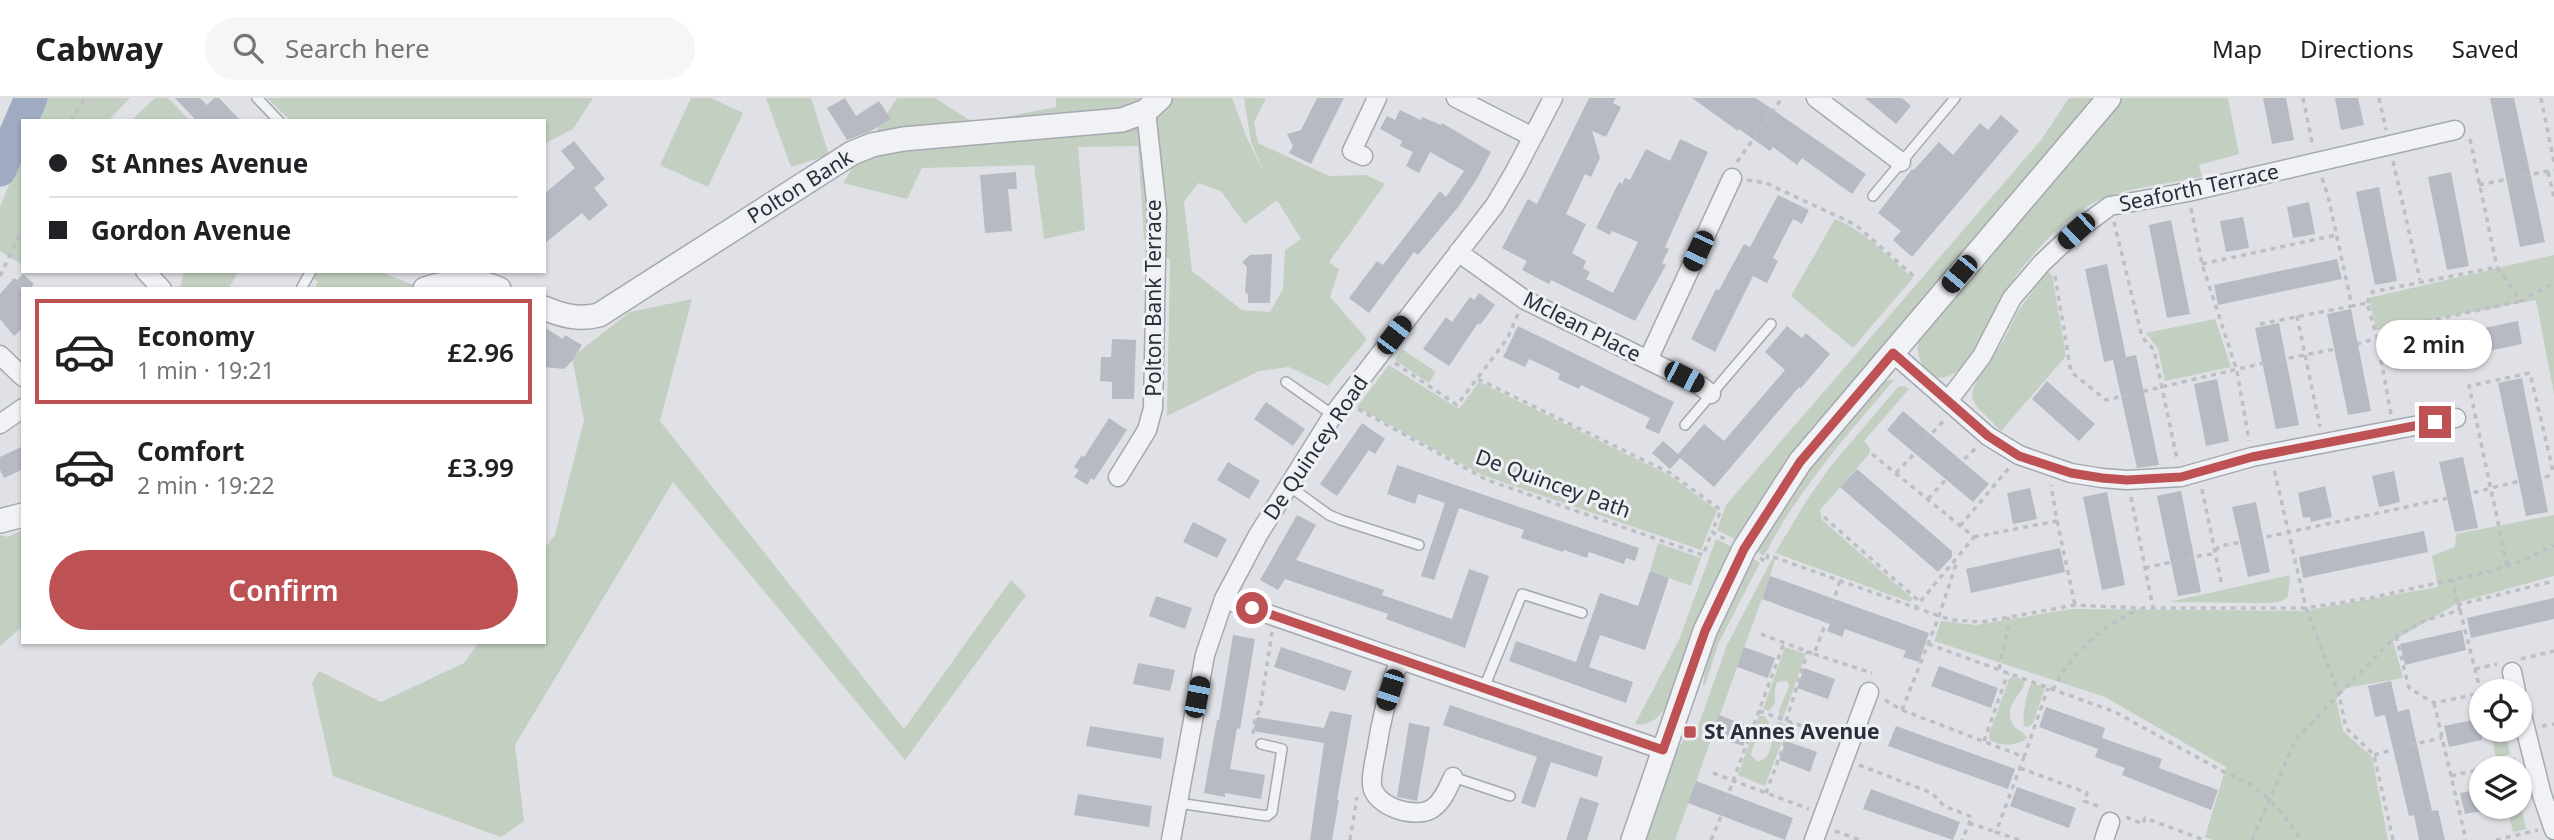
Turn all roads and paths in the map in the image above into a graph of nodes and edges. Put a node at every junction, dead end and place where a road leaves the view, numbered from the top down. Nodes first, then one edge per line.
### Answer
1 (85, 98) edge
2 (257, 98) edge
3 (1377, 98) edge
4 (1456, 98) edge
5 (1553, 98) edge
6 (1782, 98) edge
7 (1816, 98) edge
8 (1955, 98) edge
9 (2109, 98) edge
10 (2303, 98) edge
11 (2379, 98) edge
12 (2540, 98) edge
13 (1153, 104) edge
14 (71, 119) edge
15 (277, 119) edge
16 (2455, 130) joint
17 (1533, 137) junction
18 (2390, 146) junction
19 (1363, 156) dead end
20 (1901, 162) junction
21 (2554, 162) edge
22 (2316, 163) junction
23 (2554, 170) edge
24 (2548, 171) junction
25 (2524, 176) dead end
26 (1732, 178) junction
27 (2513, 178) dead end
28 (2479, 185) junction
29 (2188, 192) junction
30 (1873, 196) dead end
31 (2554, 197) edge
32 (2110, 206) junction
33 (21, 232) edge
34 (2337, 235) junction
35 (1458, 252) junction
36 (2042, 262) junction
37 (2202, 264) junction
38 (2497, 267) junction
39 (148, 273) edge
40 (0, 275) edge
41 (1917, 279) dead end
42 (2420, 281) junction
43 (2554, 283) edge
44 (161, 287) edge
45 (432, 287) edge
46 (495, 287) edge
47 (1525, 300) junction
48 (2521, 301) junction
49 (2367, 303) junction
50 (2352, 306) junction
51 (546, 309) edge
52 (2297, 316) junction
53 (1771, 324) dead end
54 (2260, 324) dead end
55 (2377, 338) junction
56 (2351, 346) dead end
57 (2340, 348) dead end
58 (1380, 353) junction
59 (1893, 353) junction
60 (0, 355) edge
61 (2305, 355) junction
62 (1648, 360) junction
63 (2280, 360) dead end
64 (2268, 362) dead end
65 (2236, 371) junction
66 (21, 375) edge
67 (1478, 379) junction
68 (1286, 382) dead end
69 (2162, 387) junction
70 (1711, 394) junction
71 (1952, 404) junction
72 (1338, 408) junction
73 (21, 409) edge
74 (2456, 418) dead end
75 (0, 424) edge
76 (1685, 425) dead end
77 (2395, 430) junction
78 (1988, 436) junction
79 (1926, 440) dead end
80 (2324, 443) junction
81 (1919, 449) dead end
82 (1872, 454) dead end
83 (2271, 454) junction
84 (2019, 456) junction
85 (2252, 457) junction
86 (1957, 466) dead end
87 (2048, 466) junction
88 (1896, 473) junction
89 (2199, 473) junction
90 (1950, 475) dead end
91 (2554, 475) edge
92 (1118, 477) dead end
93 (2181, 477) junction
94 (2535, 478) dead end
95 (2127, 480) junction
96 (2523, 480) dead end
97 (1289, 486) junction
98 (2490, 489) junction
99 (2464, 495) dead end
100 (2453, 497) dead end
101 (1928, 499) junction
102 (21, 516) edge
103 (1824, 517) dead end
104 (0, 521) edge
105 (2057, 521) junction
106 (1961, 526) junction
107 (1712, 532) junction
108 (2289, 533) junction
109 (1974, 537) junction
110 (2257, 539) dead end
111 (2246, 541) dead end
112 (1419, 545) dead end
113 (2554, 545) edge
114 (1744, 549) junction
115 (2215, 550) junction
116 (1958, 557) junction
117 (2187, 558) dead end
118 (2176, 561) dead end
119 (2507, 565) junction
120 (2145, 568) junction
121 (2453, 580) junction
122 (1840, 581) junction
123 (2554, 582) edge
124 (2222, 586) dead end
125 (1224, 599) junction
126 (1920, 602) junction
127 (1832, 605) dead end
128 (2457, 605) junction
129 (2075, 606) junction
130 (1915, 608) junction
131 (2140, 608) junction
132 (2153, 608) junction
133 (2306, 608) junction
134 (2460, 610) junction
135 (1582, 613) dead end
136 (1275, 616) junction
137 (1939, 616) junction
138 (1828, 617) dead end
139 (2008, 617) junction
140 (1761, 634) dead end
141 (2396, 636) junction
142 (1784, 643) junction
143 (1928, 644) junction
144 (1808, 652) junction
145 (1814, 654) junction
146 (1400, 659) junction
147 (1999, 669) junction
148 (2512, 672) dead end
149 (2008, 673) junction
150 (2477, 679) edge
151 (2513, 679) edge
152 (1484, 688) junction
153 (2051, 689) junction
154 (1869, 692) junction
155 (2339, 694) junction
156 (2469, 696) edge
157 (2434, 703) junction
158 (1902, 710) junction
159 (1759, 712) junction
160 (1786, 720) junction
161 (1792, 723) junction
162 (2442, 738) junction
163 (1984, 741) junction
164 (2529, 742) edge
165 (1261, 744) joint
166 (2410, 745) dead end
167 (2399, 748) dead end
168 (1663, 750) junction
169 (1847, 751) junction
170 (2374, 755) junction
171 (2532, 756) joint
172 (2024, 757) junction
173 (2020, 768) junction
174 (1713, 772) dead end
175 (2469, 772) edge
176 (2451, 776) junction
177 (1453, 777) joint
178 (1734, 780) junction
179 (1372, 785) junction
180 (1766, 793) junction
181 (1510, 796) dead end
182 (1726, 800) dead end
183 (2269, 800) junction
184 (1178, 803) junction
185 (1723, 812) dead end
186 (2112, 817) junction
187 (1968, 823) junction
188 (1819, 827) edge
189 (2553, 828) edge
190 (1997, 832) junction
191 (1171, 840) edge
192 (1350, 840) edge
193 (1633, 840) edge
194 (1711, 840) edge
195 (1860, 840) edge
196 (1962, 840) edge
197 (2019, 840) edge
198 (2104, 840) edge
199 (2204, 840) edge
200 (2252, 840) edge
201 (2301, 840) edge
202 (2393, 840) edge
203 (2466, 840) edge
204 (2496, 840) edge

1 - 14 path
2 - 15 lane
3 - 19 street
4 - 17 street
5 - 17 street, De Quincey Road
6 - 26 path
7 - 20 street
8 - 20 lane
9 - 59 street
10 - 22 path
11 - 18 path
12 - 21 path
13 - 51 street, Polton Bank
13 - 92 street, Polton Bank Terrace
16 - 18 street, Seaforth Terrace
16 - 28 path
17 - 35 street, De Quincey Road
18 - 22 street, Seaforth Terrace
18 - 42 path
20 - 30 lane
22 - 29 street, Seaforth Terrace
22 - 34 path
23 - 24 path
24 - 25 path
24 - 31 path
26 - 41 path
26 - 62 street
27 - 28 path
28 - 38 path
29 - 32 street, Seaforth Terrace
29 - 37 path
32 - 36 street, Seaforth Terrace
32 - 69 path
33 - 40 path
34 - 37 path
34 - 50 path
35 - 47 street, Mclean Place
35 - 58 street, De Quincey Road
36 - 69 path
36 - 71 street, Seaforth Terrace
37 - 65 path
38 - 42 path
38 - 48 path
39 - 44 street
42 - 49 path
43 - 48 path
45 - 46 street
47 - 62 street, Mclean Place
47 - 67 path
48 - 55 path
49 - 50 path
49 - 55 path
50 - 52 path
52 - 54 path
52 - 61 path
53 - 70 lane
55 - 56 path
55 - 77 path
57 - 61 path
58 - 67 path
58 - 72 street, De Quincey Road
59 - 71 street
59 - 114 street
60 - 66 street
61 - 63 path
61 - 80 path
62 - 70 street, Mclean Place
64 - 65 path
65 - 69 path
65 - 85 path
67 - 107 path
68 - 72 lane
69 - 93 path
70 - 76 lane
71 - 78 street
71 - 79 path
72 - 97 street, De Quincey Road
72 - 107 path, De Quincey Path
73 - 75 street
74 - 77 street
77 - 80 street
78 - 84 street
78 - 86 path
80 - 83 street
81 - 88 path
82 - 88 path
83 - 85 street
83 - 108 path
84 - 87 street
84 - 106 path
85 - 89 street
87 - 95 street
87 - 105 path
88 - 101 path
89 - 93 street
89 - 115 path
90 - 101 path
91 - 94 path
91 - 98 path
93 - 95 street
95 - 120 path
96 - 98 path
97 - 112 lane
97 - 125 street, De Quincey Road
98 - 99 path
98 - 119 path
100 - 108 path
101 - 106 path
102 - 104 street
103 - 126 path
105 - 109 path
105 - 129 path
106 - 109 path
107 - 114 path
108 - 110 path
108 - 133 path
109 - 116 path
111 - 115 path
113 - 119 path
114 - 122 path
114 - 168 street
115 - 117 path
115 - 124 path
116 - 126 path
116 - 137 path
118 - 120 path
119 - 121 path
120 - 132 path
121 - 128 path
121 - 133 path
122 - 127 path
122 - 130 path
123 - 128 path
125 - 136 street
125 - 184 street, De Quincey Road
126 - 130 path
128 - 134 path
129 - 131 path
129 - 139 path
130 - 137 path
131 - 132 path
131 - 153 path
132 - 133 path
133 - 155 path
134 - 141 path
134 - 150 path
135 - 152 lane
136 - 146 street
136 - 165 path
137 - 139 path
137 - 143 path
138 - 145 path
139 - 147 path
140 - 142 path
141 - 155 path
141 - 157 path
142 - 144 path
142 - 159 path
143 - 147 path
143 - 158 path
144 - 145 path
144 - 160 path
145 - 154 path
146 - 152 street
146 - 179 street
147 - 149 path
148 - 151 street
149 - 153 path
149 - 163 path
152 - 168 street
153 - 172 path
153 - 183 path
154 - 158 path
154 - 169 street
155 - 170 path
155 - 183 path
156 - 157 path
157 - 162 path
158 - 163 path
159 - 160 path
159 - 178 path
160 - 161 path
161 - 169 path
161 - 180 path
162 - 166 path
162 - 176 path
163 - 172 path
164 - 171 street
165 - 184 lane
167 - 170 path
168 - 193 street
169 - 187 path
169 - 188 street
170 - 202 path
171 - 189 street
172 - 173 path
173 - 186 path
173 - 190 path
174 - 178 path
175 - 176 path
176 - 203 path
177 - 179 street
177 - 181 lane
178 - 180 path
178 - 182 path
179 - 192 path
180 - 188 path
183 - 200 path
183 - 201 path
184 - 191 street, De Quincey Road
185 - 194 path
186 - 198 street
186 - 199 path
187 - 190 path
187 - 196 path
188 - 195 path
189 - 204 path
190 - 197 path

